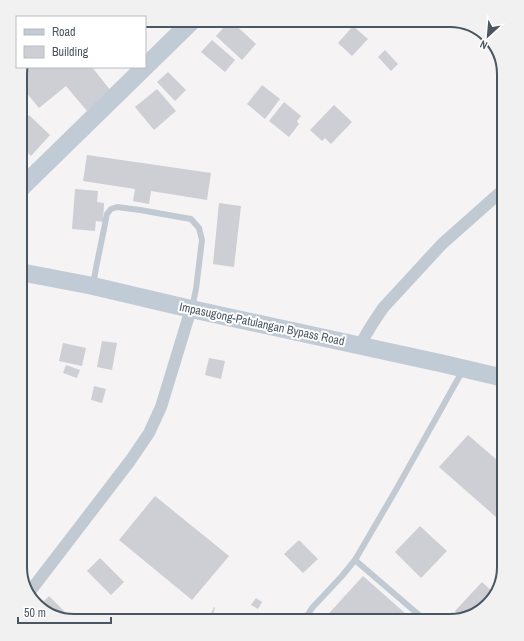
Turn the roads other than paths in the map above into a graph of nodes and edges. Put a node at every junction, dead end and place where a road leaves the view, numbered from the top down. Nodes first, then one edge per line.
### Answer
1 (186, 27) edge
2 (146, 66) edge
3 (144, 68) edge
4 (27, 182) edge
5 (497, 195) edge
6 (27, 273) edge
7 (93, 286) junction
8 (191, 309) junction
9 (360, 345) junction
10 (464, 369) junction
11 (497, 376) edge
12 (355, 560) junction
13 (32, 588) edge
14 (416, 613) edge
15 (309, 614) edge

1 - 2 main road
3 - 4 main road
5 - 9 street
6 - 7 main road, Impasugong-Patulangan Bypass Road
7 - 8 main road, Impasugong-Patulangan Bypass Road
7 - 8 lane
8 - 9 main road, Impasugong-Patulangan Bypass Road
8 - 13 street
9 - 10 main road, Impasugong-Patulangan Bypass Road
10 - 11 main road, Impasugong-Patulangan Bypass Road
10 - 12 lane
12 - 14 lane
12 - 15 lane

